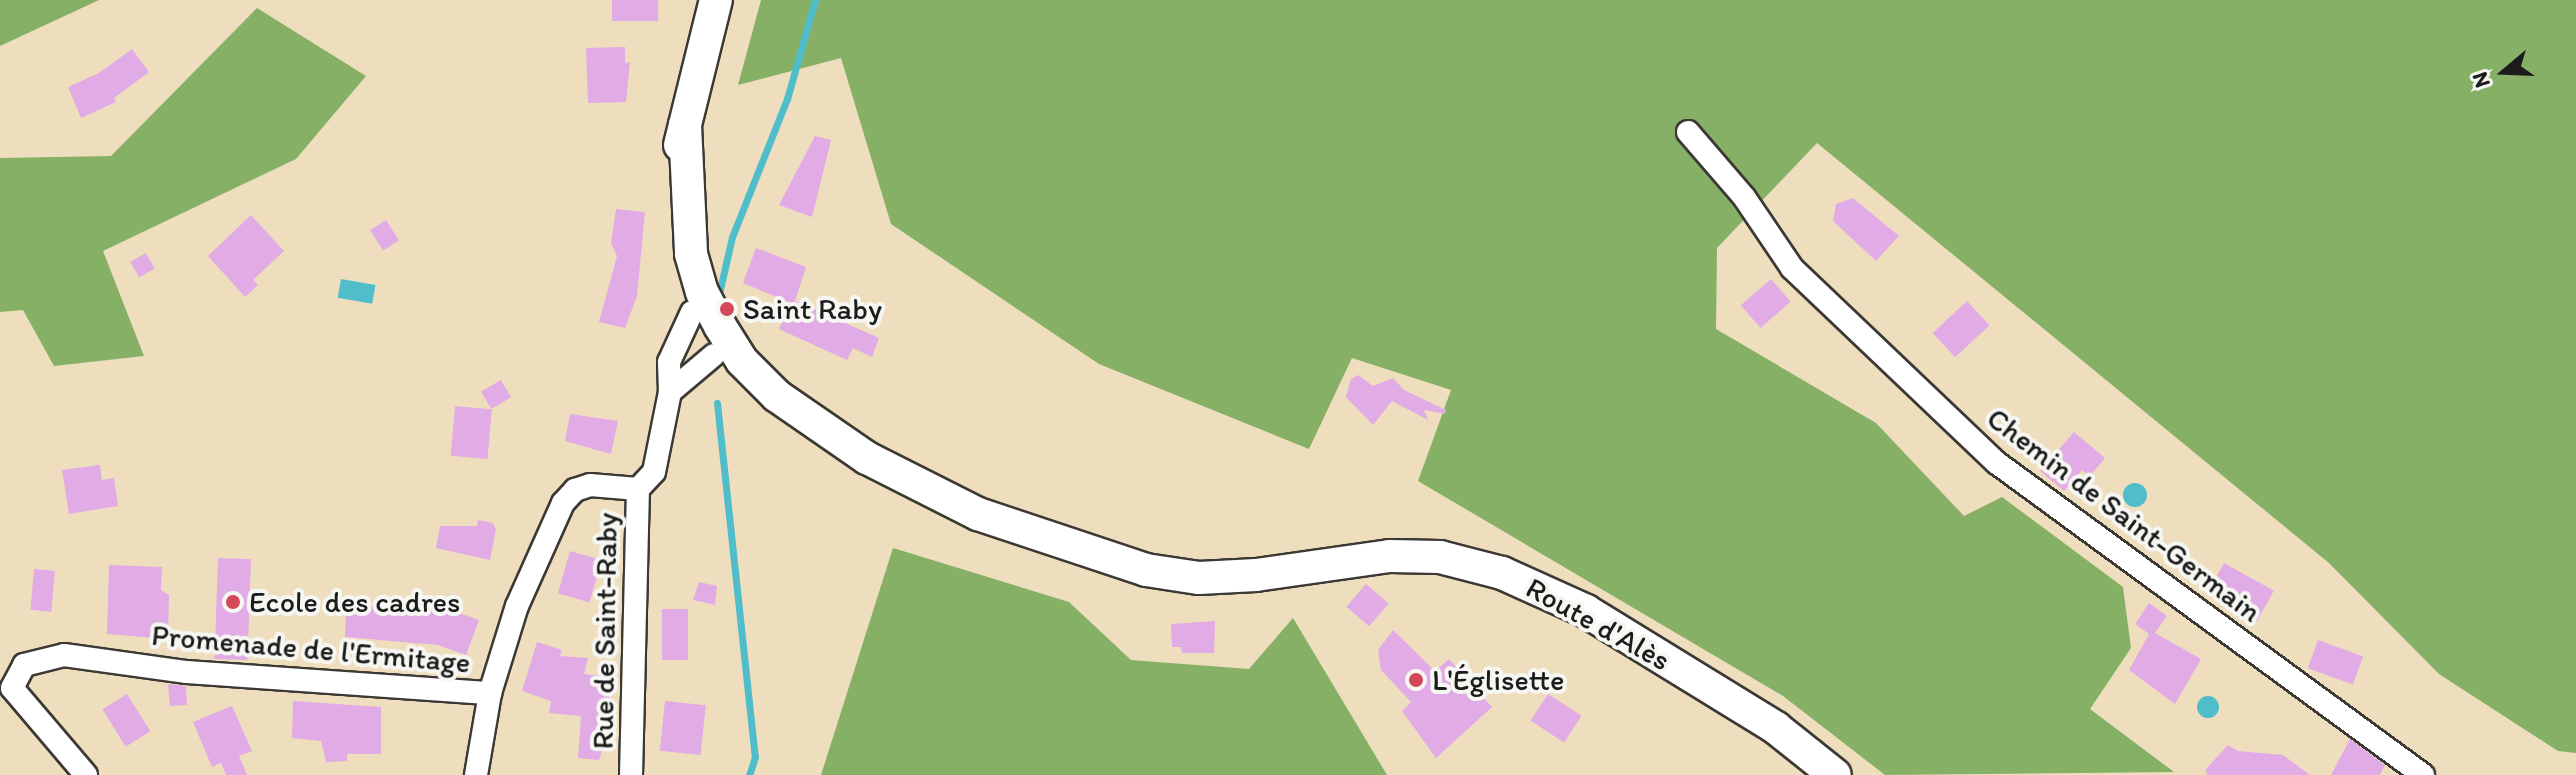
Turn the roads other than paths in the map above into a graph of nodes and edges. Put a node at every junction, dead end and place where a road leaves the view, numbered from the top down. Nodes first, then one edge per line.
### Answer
1 (716, 0) edge
2 (685, 125) junction
3 (1688, 132) dead end
4 (692, 312) junction
5 (714, 355) junction
6 (670, 392) junction
7 (867, 458) junction
8 (638, 489) junction
9 (490, 693) junction
10 (86, 775) edge
11 (476, 775) edge
12 (631, 775) edge
13 (1835, 775) edge
14 (2423, 775) edge

1 - 2 main road
2 - 4 main road
2 - 7 main road
3 - 14 street, Chemin de Saint-Germain
4 - 5 main road
4 - 6 street
5 - 6 street
5 - 7 main road
6 - 8 street
7 - 13 main road, Route d'Alès
8 - 9 street, Promenade de l'Ermitage
8 - 12 street, Rue de Saint-Raby
9 - 10 street, Promenade de l'Ermitage
9 - 11 street

